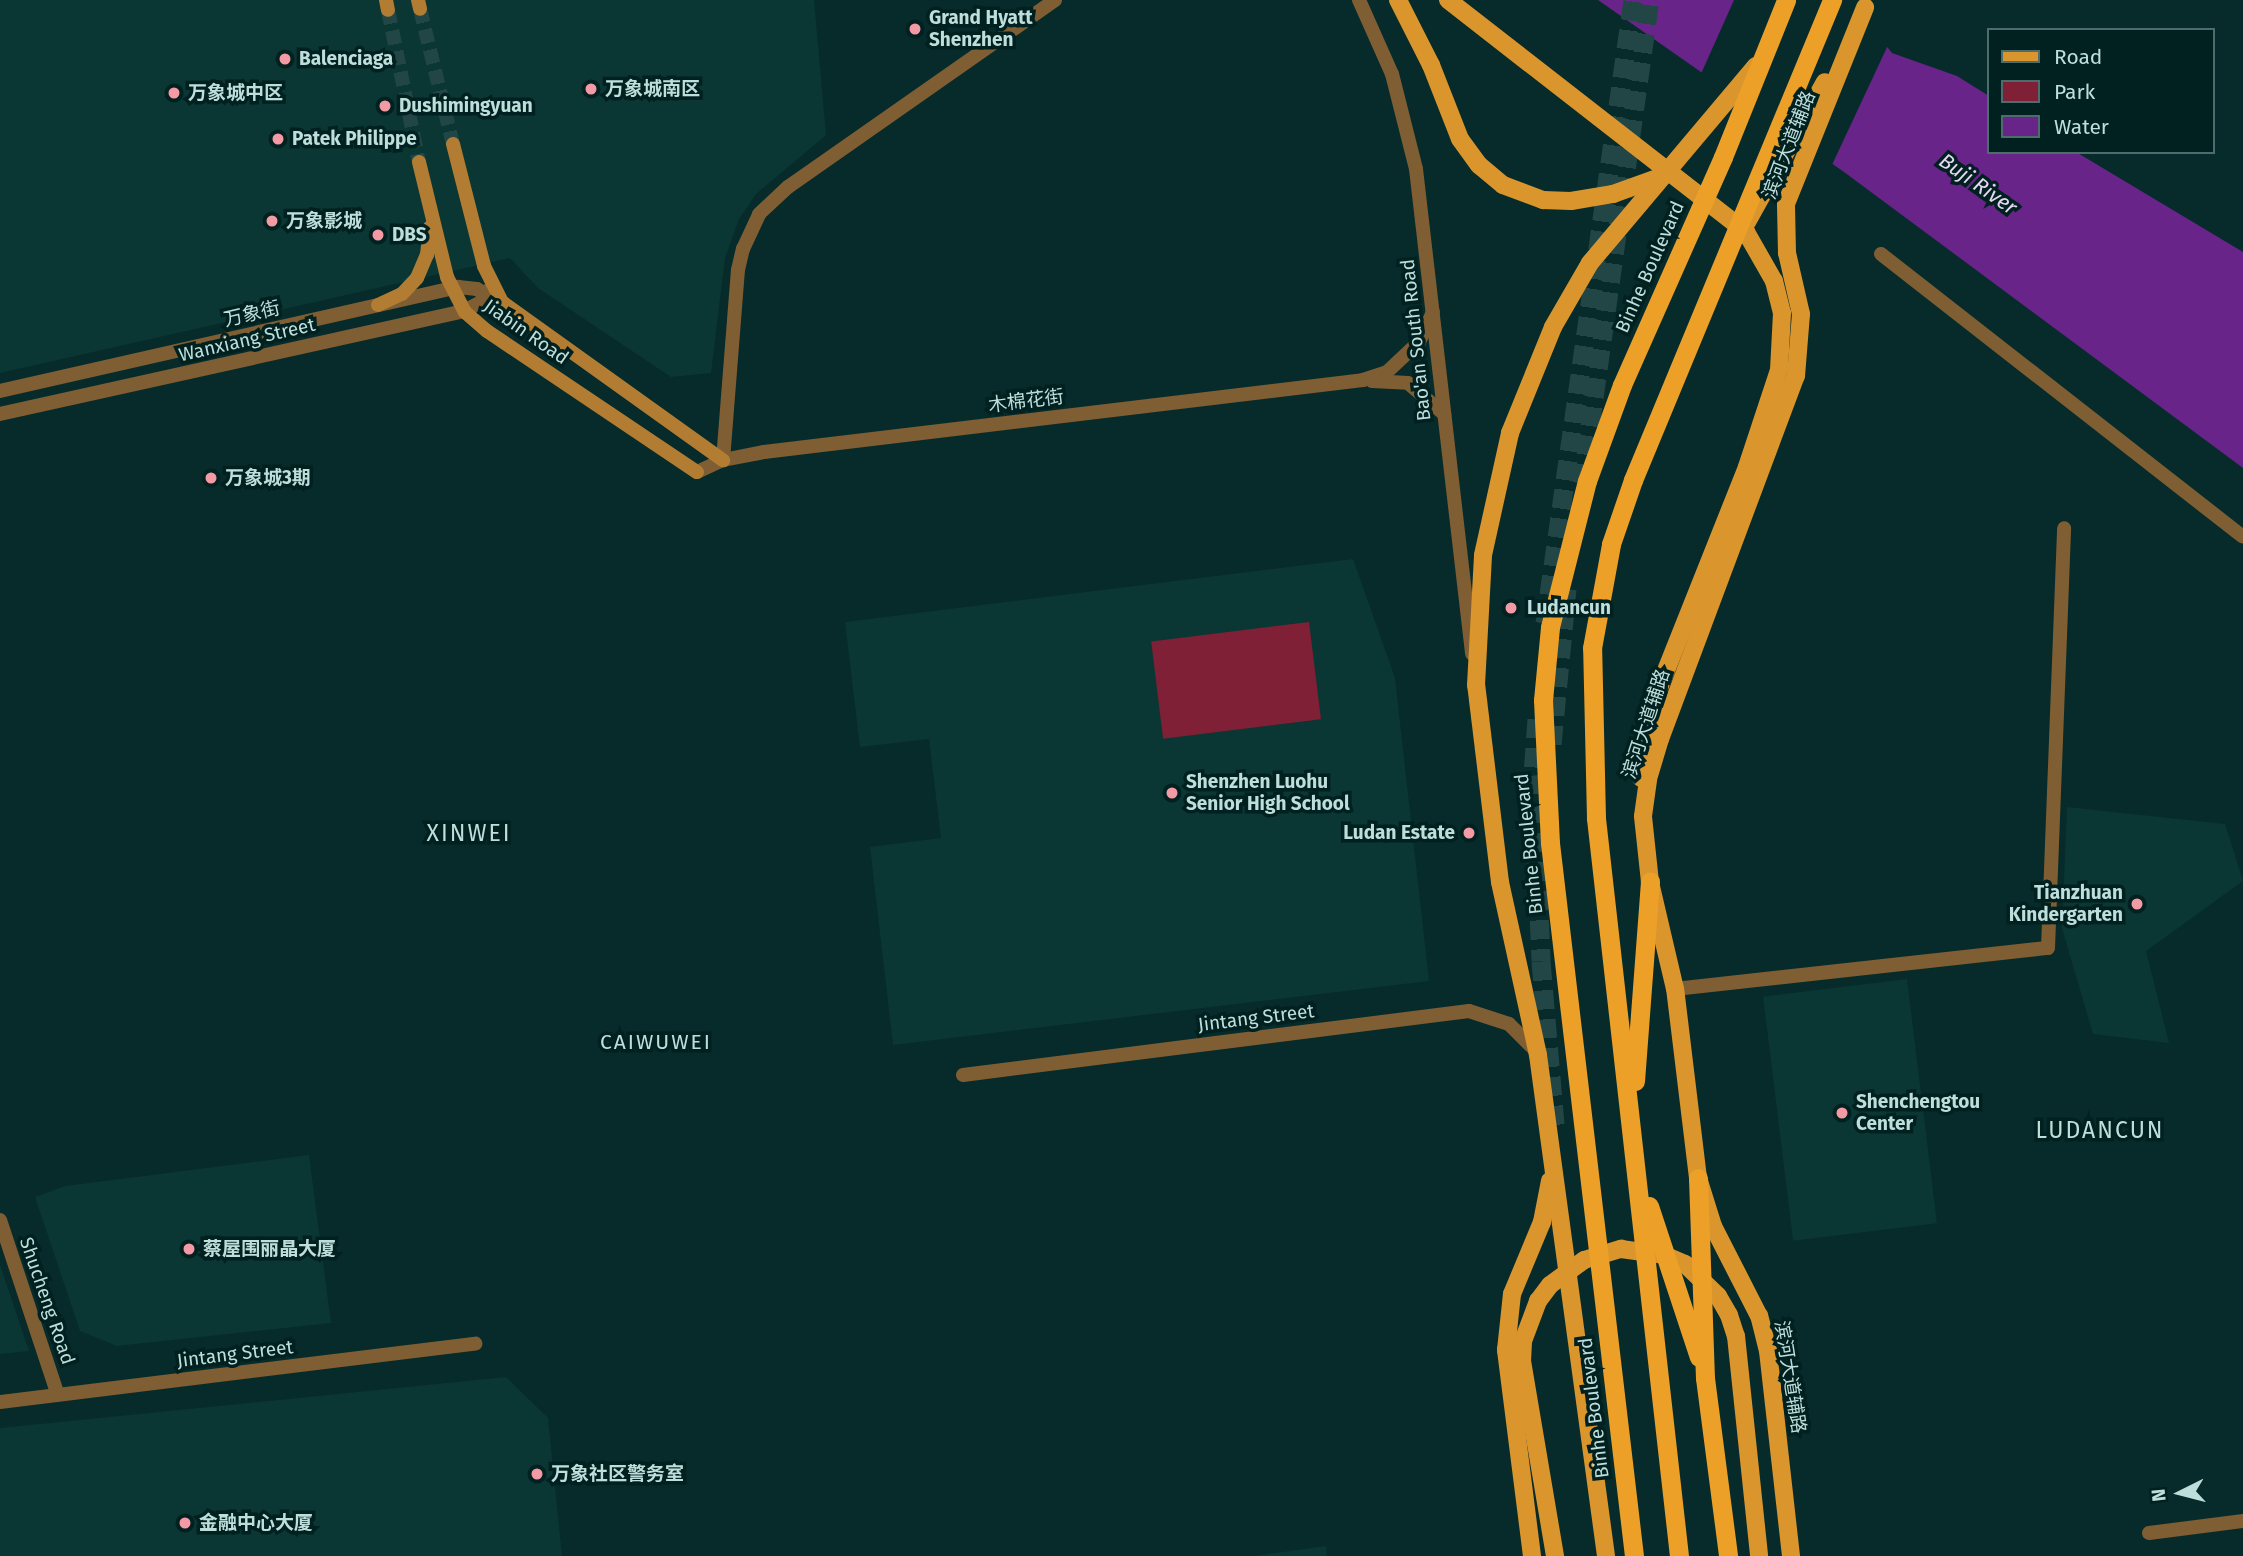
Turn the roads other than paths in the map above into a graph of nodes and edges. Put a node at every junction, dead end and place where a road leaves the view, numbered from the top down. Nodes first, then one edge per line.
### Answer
1 (1055, 0) edge
2 (1359, 0) edge
3 (1398, 0) edge
4 (1448, 0) edge
5 (1786, 0) edge
6 (1832, 0) edge
7 (1867, 3) edge
8 (1761, 60) junction
9 (1698, 137) junction
10 (453, 144) tunnel mouth
11 (419, 162) tunnel mouth
12 (1761, 186) junction
13 (426, 195) junction
14 (1881, 254) dead end
15 (451, 288) junction
16 (489, 290) junction
17 (378, 305) junction
18 (464, 311) junction
19 (1433, 312) junction
20 (1363, 380) junction
21 (0, 391) edge
22 (0, 414) edge
23 (1444, 414) junction
24 (723, 460) junction
25 (697, 472) joint
26 (2064, 528) dead end
27 (2243, 537) edge
28 (1476, 685) junction
29 (1643, 816) junction
30 (1650, 882) junction
31 (1675, 989) junction
32 (1538, 1055) junction
33 (963, 1075) dead end
34 (1631, 1120) junction
35 (1552, 1153) junction
36 (1637, 1168) junction
37 (1698, 1178) junction
38 (0, 1220) edge
39 (475, 1344) dead end
40 (1705, 1378) junction
41 (58, 1395) junction
42 (0, 1402) edge
43 (2243, 1521) edge
44 (2149, 1533) dead end
45 (1532, 1556) edge
46 (1555, 1556) edge
47 (1606, 1556) edge
48 (1634, 1556) edge
49 (1679, 1556) edge
50 (1728, 1556) edge
51 (1759, 1556) edge
52 (1791, 1556) edge

1 - 24 street
2 - 19 street, Bao'an South Road
3 - 9 main road
4 - 29 main road
5 - 8 highway, Binhe Boulevard
6 - 12 highway
7 - 12 main road
7 - 29 main road, 滨河大道辅路
8 - 9 main road
8 - 48 highway, Binhe Boulevard
9 - 28 main road
10 - 16 main road, Jiabin Road
11 - 13 main road, Jiabin Road
12 - 34 highway
13 - 15 main road, Jiabin Road
13 - 17 main road
14 - 27 street
15 - 16 street, 万象街
15 - 17 street, 万象街
15 - 18 main road, Jiabin Road
16 - 18 street, Wanxiang Street
16 - 24 main road, Jiabin Road
17 - 21 street, 万象街
18 - 22 street, Wanxiang Street
18 - 25 main road, Jiabin Road
19 - 20 street, 木棉花街
19 - 23 street, Bao'an South Road
20 - 23 street, 木棉花街
20 - 24 street, 木棉花街
23 - 28 street, Bao'an South Road
24 - 25 street, 木棉花街
26 - 31 street
28 - 32 main road
29 - 30 main road, 滨河大道辅路
30 - 31 main road, 滨河大道辅路
30 - 34 highway
31 - 37 main road, 滨河大道辅路
32 - 33 street, Jintang Street
32 - 35 main road
34 - 36 highway
35 - 45 main road
35 - 47 main road
36 - 40 highway
36 - 49 highway
37 - 40 highway
37 - 52 main road, 滨河大道辅路
38 - 41 street, Shucheng Road
39 - 41 street, Jintang Street
40 - 50 highway
41 - 42 street, Jintang Street
43 - 44 street
46 - 51 main road

